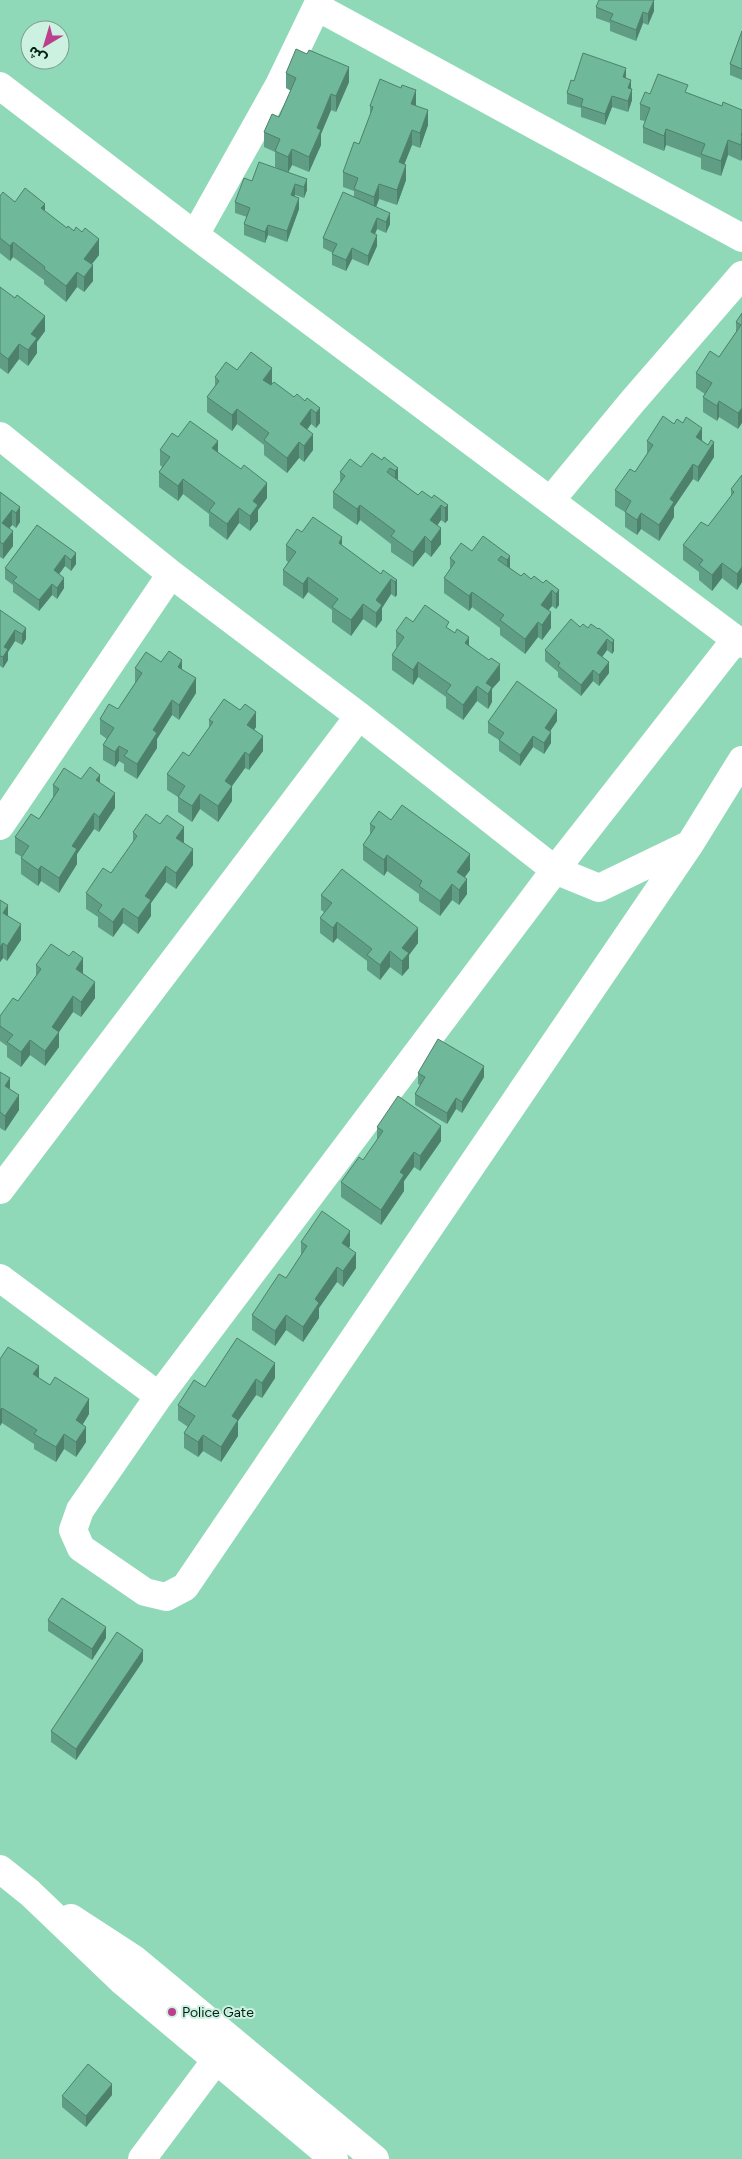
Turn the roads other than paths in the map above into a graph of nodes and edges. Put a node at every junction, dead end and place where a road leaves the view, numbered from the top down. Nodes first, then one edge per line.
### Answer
1 (318, 4) edge
2 (0, 86) edge
3 (195, 236) junction
4 (742, 238) edge
5 (742, 275) edge
6 (0, 436) edge
7 (552, 500) junction
8 (171, 574) junction
9 (739, 641) edge
10 (359, 716) junction
11 (742, 760) edge
12 (0, 826) edge
13 (690, 844) junction
14 (555, 870) junction
15 (0, 1190) edge
16 (0, 1278) edge
17 (159, 1396) junction
18 (0, 1870) edge
19 (224, 2050) junction
20 (142, 2159) edge
21 (334, 2159) edge
22 (375, 2159) edge

1 - 3 main road
1 - 4 main road
2 - 3 main road
3 - 7 main road
5 - 7 main road
6 - 8 main road
7 - 9 main road
8 - 10 main road
8 - 12 main road
9 - 14 main road
10 - 14 main road
10 - 15 main road
11 - 13 main road
13 - 14 main road
13 - 17 main road
14 - 17 main road
16 - 17 main road
18 - 19 main road
19 - 20 main road
19 - 21 main road
19 - 22 main road

